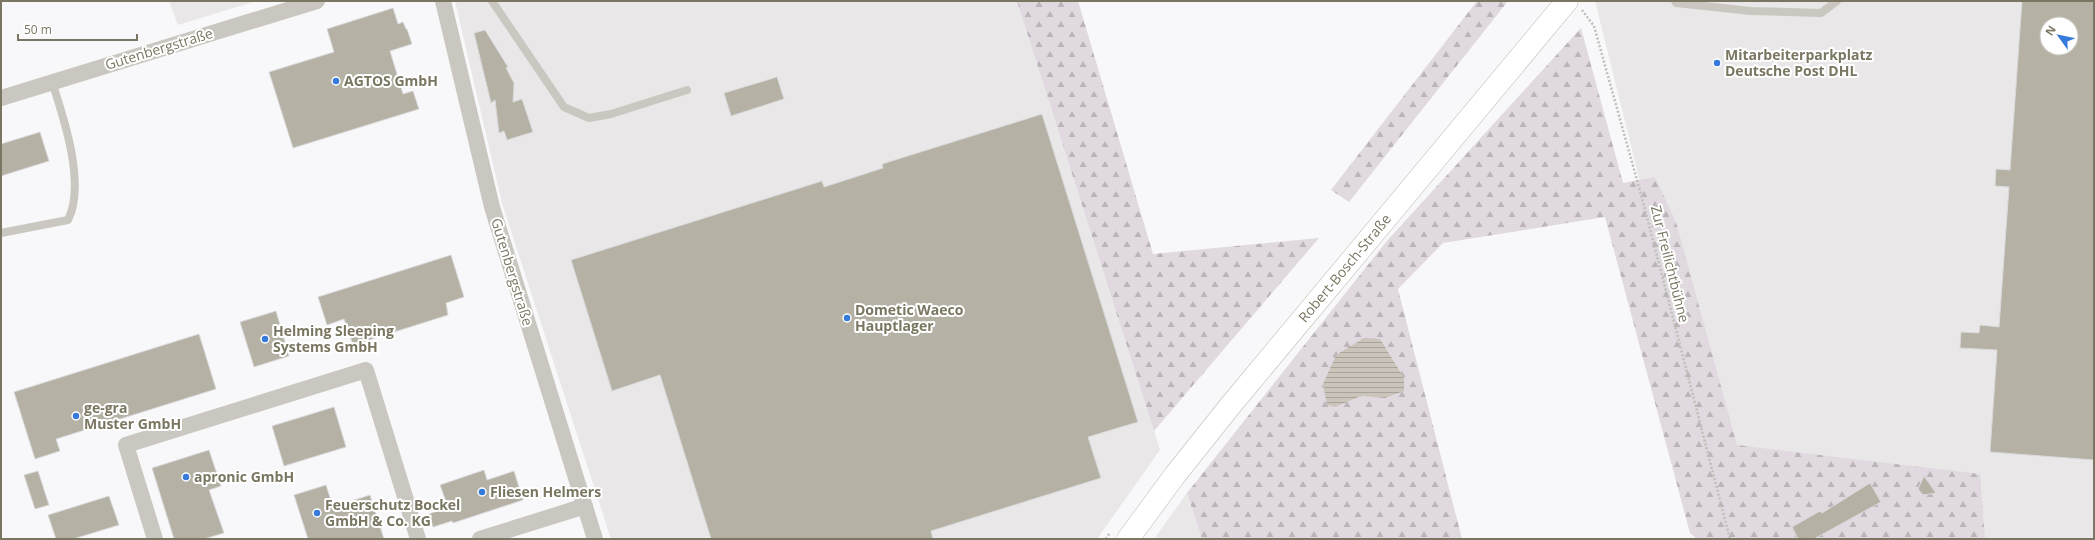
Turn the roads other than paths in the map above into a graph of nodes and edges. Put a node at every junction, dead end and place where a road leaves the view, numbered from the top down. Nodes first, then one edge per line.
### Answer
1 (317, 1) edge
2 (443, 1) edge
3 (492, 1) edge
4 (1675, 1) edge
5 (1837, 1) edge
6 (1572, 3) edge
7 (52, 82) junction
8 (687, 90) dead end
9 (1, 98) edge
10 (1, 233) edge
11 (585, 506) junction
12 (155, 539) edge
13 (418, 539) edge
14 (480, 539) edge
15 (596, 539) edge
16 (1128, 539) edge

1 - 7 street, Gutenbergstraße
2 - 11 street, Gutenbergstraße
3 - 8 lane
4 - 5 lane
6 - 16 street, Robert-Bosch-Straße
7 - 9 street, Gutenbergstraße
7 - 10 lane
11 - 14 street
11 - 15 street, Gutenbergstraße
12 - 13 street

